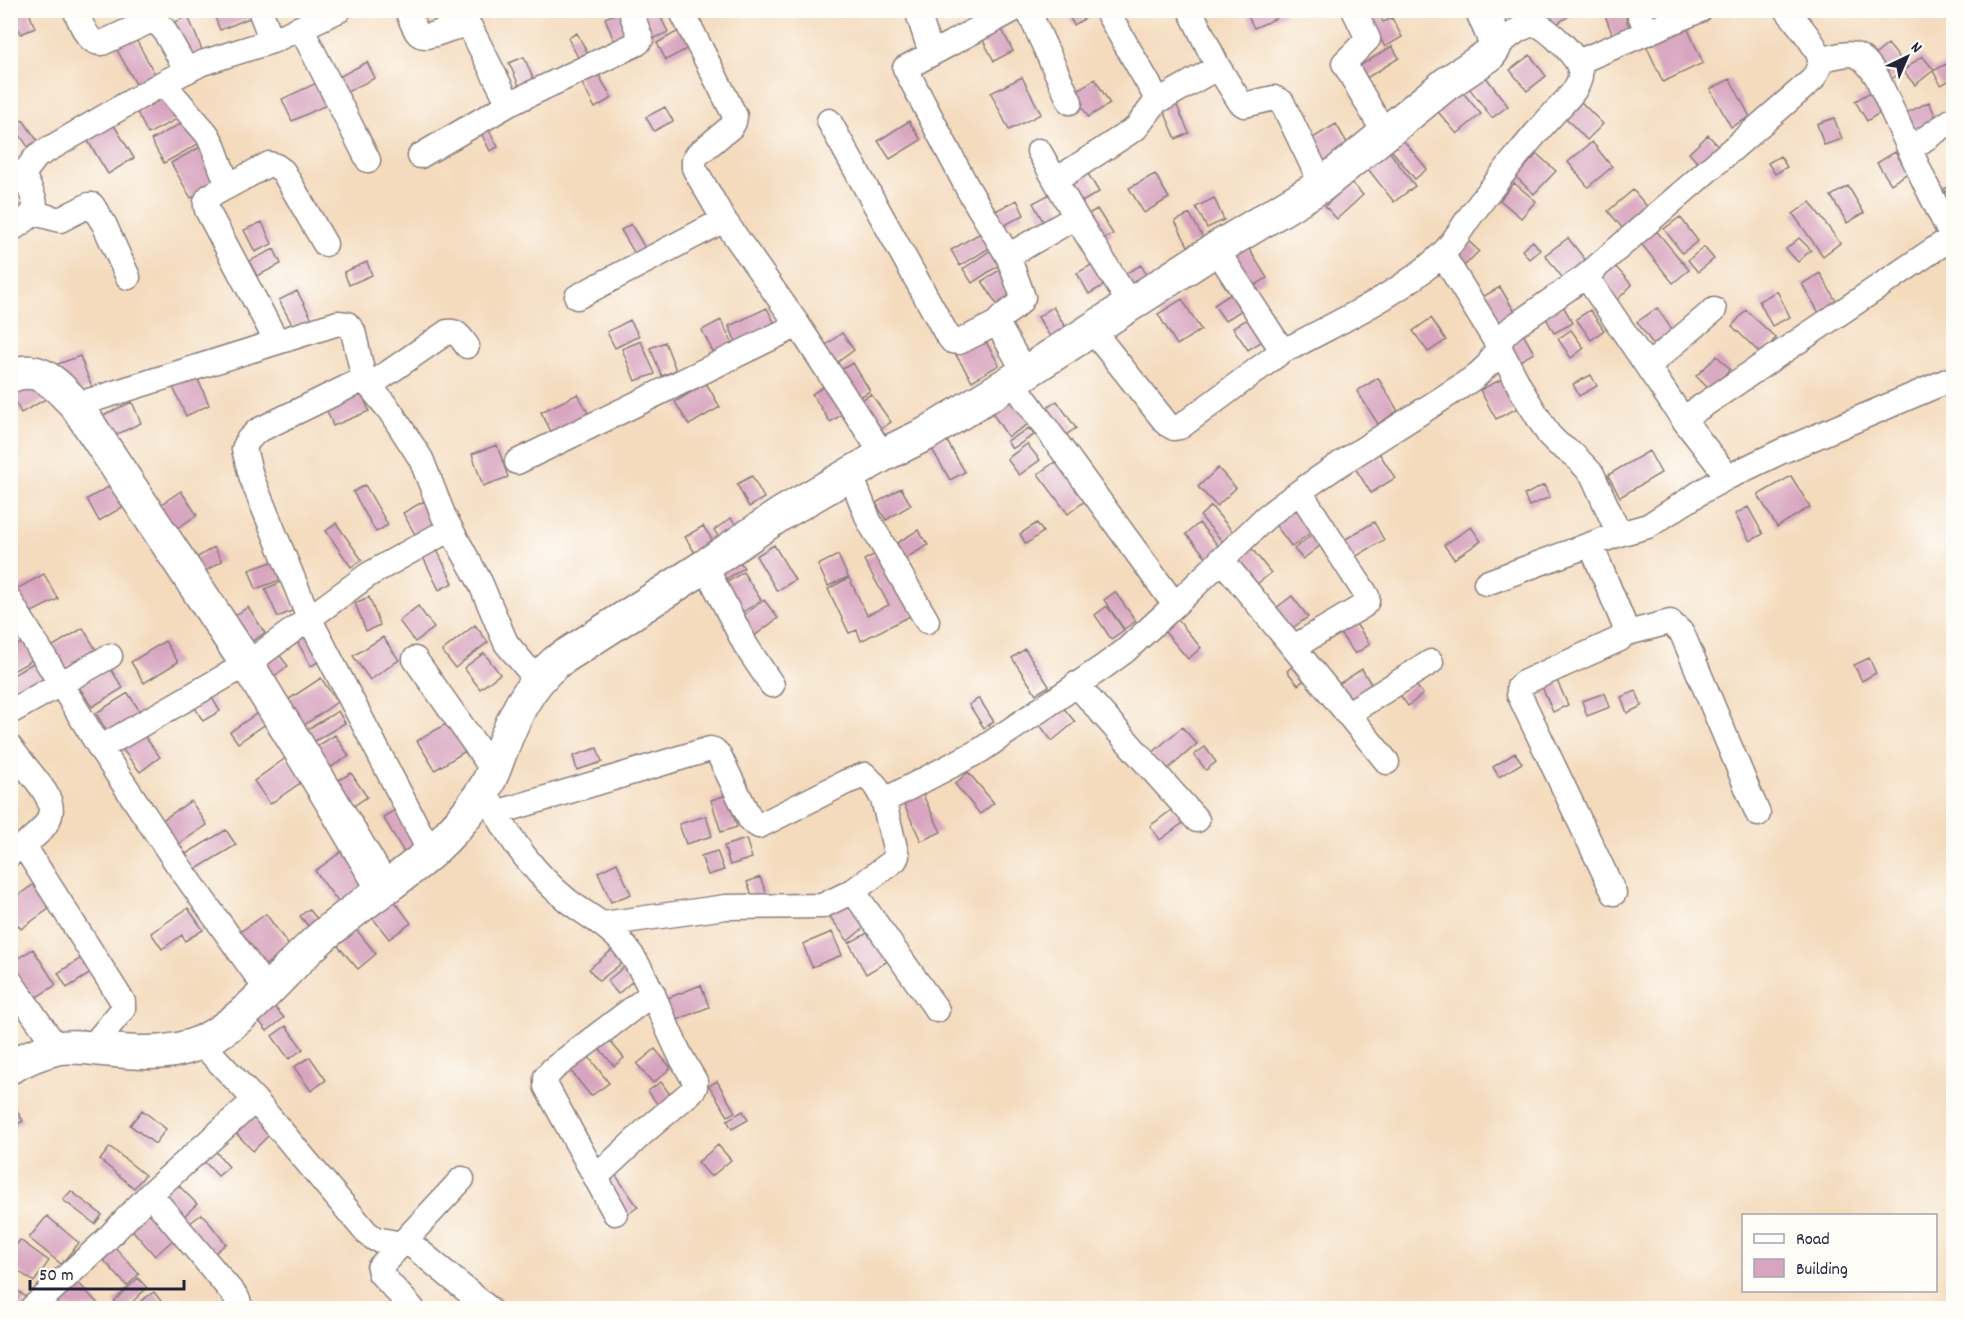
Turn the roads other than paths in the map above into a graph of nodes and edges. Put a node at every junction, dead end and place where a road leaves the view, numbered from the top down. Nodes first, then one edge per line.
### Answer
1 (75, 10) edge
2 (260, 10) edge
3 (339, 10) edge
4 (407, 10) edge
5 (636, 10) edge
6 (681, 10) edge
7 (917, 10) edge
8 (1013, 10) edge
9 (1028, 10) edge
10 (1106, 10) edge
11 (1190, 10) edge
12 (1354, 10) edge
13 (1482, 10) edge
14 (1638, 10) edge
15 (1700, 10) edge
16 (1787, 10) edge
17 (301, 28) junction
18 (1648, 33) junction
19 (272, 41) junction
20 (1494, 48) junction
21 (931, 53) junction
22 (1820, 60) junction
23 (1578, 62) junction
24 (1218, 67) junction
25 (187, 71) junction
26 (163, 83) junction
27 (1159, 99) junction
28 (1071, 102) dead end
29 (509, 104) junction
30 (1953, 119) edge
31 (829, 121) dead end
32 (1385, 134) junction
33 (1910, 149) junction
34 (1039, 151) dead end
35 (420, 156) dead end
36 (368, 160) dead end
37 (17, 172) edge
38 (1056, 180) junction
39 (1322, 185) junction
40 (228, 186) junction
41 (34, 213) junction
42 (1076, 217) junction
43 (724, 220) junction
44 (10, 230) edge
45 (1953, 237) edge
46 (325, 244) dead end
47 (1216, 249) junction
48 (1442, 254) junction
49 (1008, 256) junction
50 (1586, 276) junction
51 (128, 277) dead end
52 (577, 297) dead end
53 (1130, 304) junction
54 (1714, 310) dead end
55 (997, 323) junction
56 (798, 325) junction
57 (1092, 330) junction
58 (277, 342) junction
59 (467, 345) dead end
60 (1498, 345) junction
61 (1285, 349) junction
62 (1648, 366) junction
63 (10, 376) edge
64 (1019, 377) junction
65 (1953, 378) edge
66 (367, 382) junction
67 (76, 405) junction
68 (1683, 418) junction
69 (883, 454) junction
70 (517, 462) dead end
71 (850, 473) junction
72 (1728, 477) junction
73 (1300, 492) junction
74 (450, 529) junction
75 (1619, 534) junction
76 (1592, 545) junction
77 (1221, 559) junction
78 (705, 566) junction
79 (1486, 583) dead end
80 (10, 601) edge
81 (1175, 605) junction
82 (309, 618) junction
83 (927, 621) dead end
84 (1624, 634) junction
85 (1294, 647) junction
86 (110, 656) dead end
87 (415, 659) dead end
88 (1431, 662) dead end
89 (247, 664) junction
90 (537, 680) junction
91 (59, 684) junction
92 (1076, 684) junction
93 (771, 685) dead end
94 (10, 712) edge
95 (1347, 714) junction
96 (10, 747) edge
97 (100, 748) junction
98 (1387, 762) dead end
99 (491, 791) junction
100 (884, 799) junction
101 (1758, 814) dead end
102 (1197, 820) dead end
103 (17, 850) edge
104 (430, 852) junction
105 (383, 888) junction
106 (853, 891) junction
107 (1614, 893) dead end
108 (603, 924) junction
109 (10, 981) edge
110 (267, 990) junction
111 (653, 993) junction
112 (937, 1010) dead end
113 (201, 1043) junction
114 (57, 1048) junction
115 (91, 1048) junction
116 (10, 1067) edge
117 (255, 1100) junction
118 (596, 1177) junction
119 (462, 1179) dead end
120 (150, 1194) junction
121 (615, 1214) dead end
122 (401, 1243) junction
123 (36, 1307) edge
124 (237, 1308) edge
125 (412, 1308) edge
126 (488, 1308) edge

1 - 25 street
2 - 19 street
3 - 17 street
4 - 29 street
5 - 29 street
6 - 43 street
7 - 21 street
8 - 21 street
9 - 28 street
10 - 27 street
11 - 24 street
12 - 32 street
13 - 20 street
14 - 18 street
15 - 18 street
16 - 22 street
17 - 19 street
17 - 36 street
18 - 23 street
19 - 25 street
20 - 23 street
20 - 32 street
21 - 49 street
22 - 33 street
22 - 50 street
23 - 48 street
24 - 27 street
24 - 39 street
25 - 26 street
26 - 37 street
26 - 40 street
27 - 38 street
29 - 35 street
30 - 33 street
31 - 55 street
32 - 39 street
33 - 45 street
34 - 38 street
37 - 41 street
38 - 42 street
39 - 47 street
40 - 46 street
40 - 58 street
41 - 44 street
41 - 51 street
42 - 49 street
42 - 53 street
43 - 52 street
43 - 56 street
45 - 68 street
47 - 53 street
47 - 61 street
48 - 60 street
48 - 61 street
49 - 55 street
50 - 60 street
50 - 62 street
53 - 57 street
54 - 62 street
55 - 64 street
56 - 69 street
56 - 70 street
57 - 61 street
57 - 64 street
58 - 66 street
58 - 67 street
59 - 66 street
60 - 73 street
60 - 75 street
62 - 68 street
63 - 67 street
64 - 69 street
64 - 81 street
65 - 72 street
66 - 74 street
66 - 82 street
67 - 89 street
68 - 72 street
69 - 71 street
71 - 78 street
71 - 83 street
72 - 75 street
73 - 77 street
73 - 85 street
74 - 82 street
74 - 90 street
75 - 76 street
76 - 79 street
76 - 84 street
77 - 81 street
77 - 85 street
78 - 90 street
78 - 93 street
80 - 91 street
81 - 92 street
82 - 89 street
82 - 104 street
84 - 101 street
84 - 107 street
85 - 95 street
86 - 91 street
87 - 99 street
88 - 95 street
89 - 97 street
89 - 105 street
90 - 99 street
91 - 94 street
91 - 97 street
92 - 100 street
92 - 102 street
95 - 98 street
96 - 103 street
97 - 110 street
99 - 100 street
99 - 104 street
99 - 108 street
100 - 106 street
103 - 115 street
104 - 105 street
105 - 110 street
106 - 108 street
106 - 112 street
108 - 111 street
109 - 114 street
110 - 113 street
111 - 118 street
111 - 118 street
113 - 115 street
113 - 117 street
114 - 115 street
114 - 116 street
117 - 120 street
117 - 122 street
118 - 121 street
119 - 122 street
120 - 123 street
120 - 124 street
122 - 125 street
122 - 126 street

